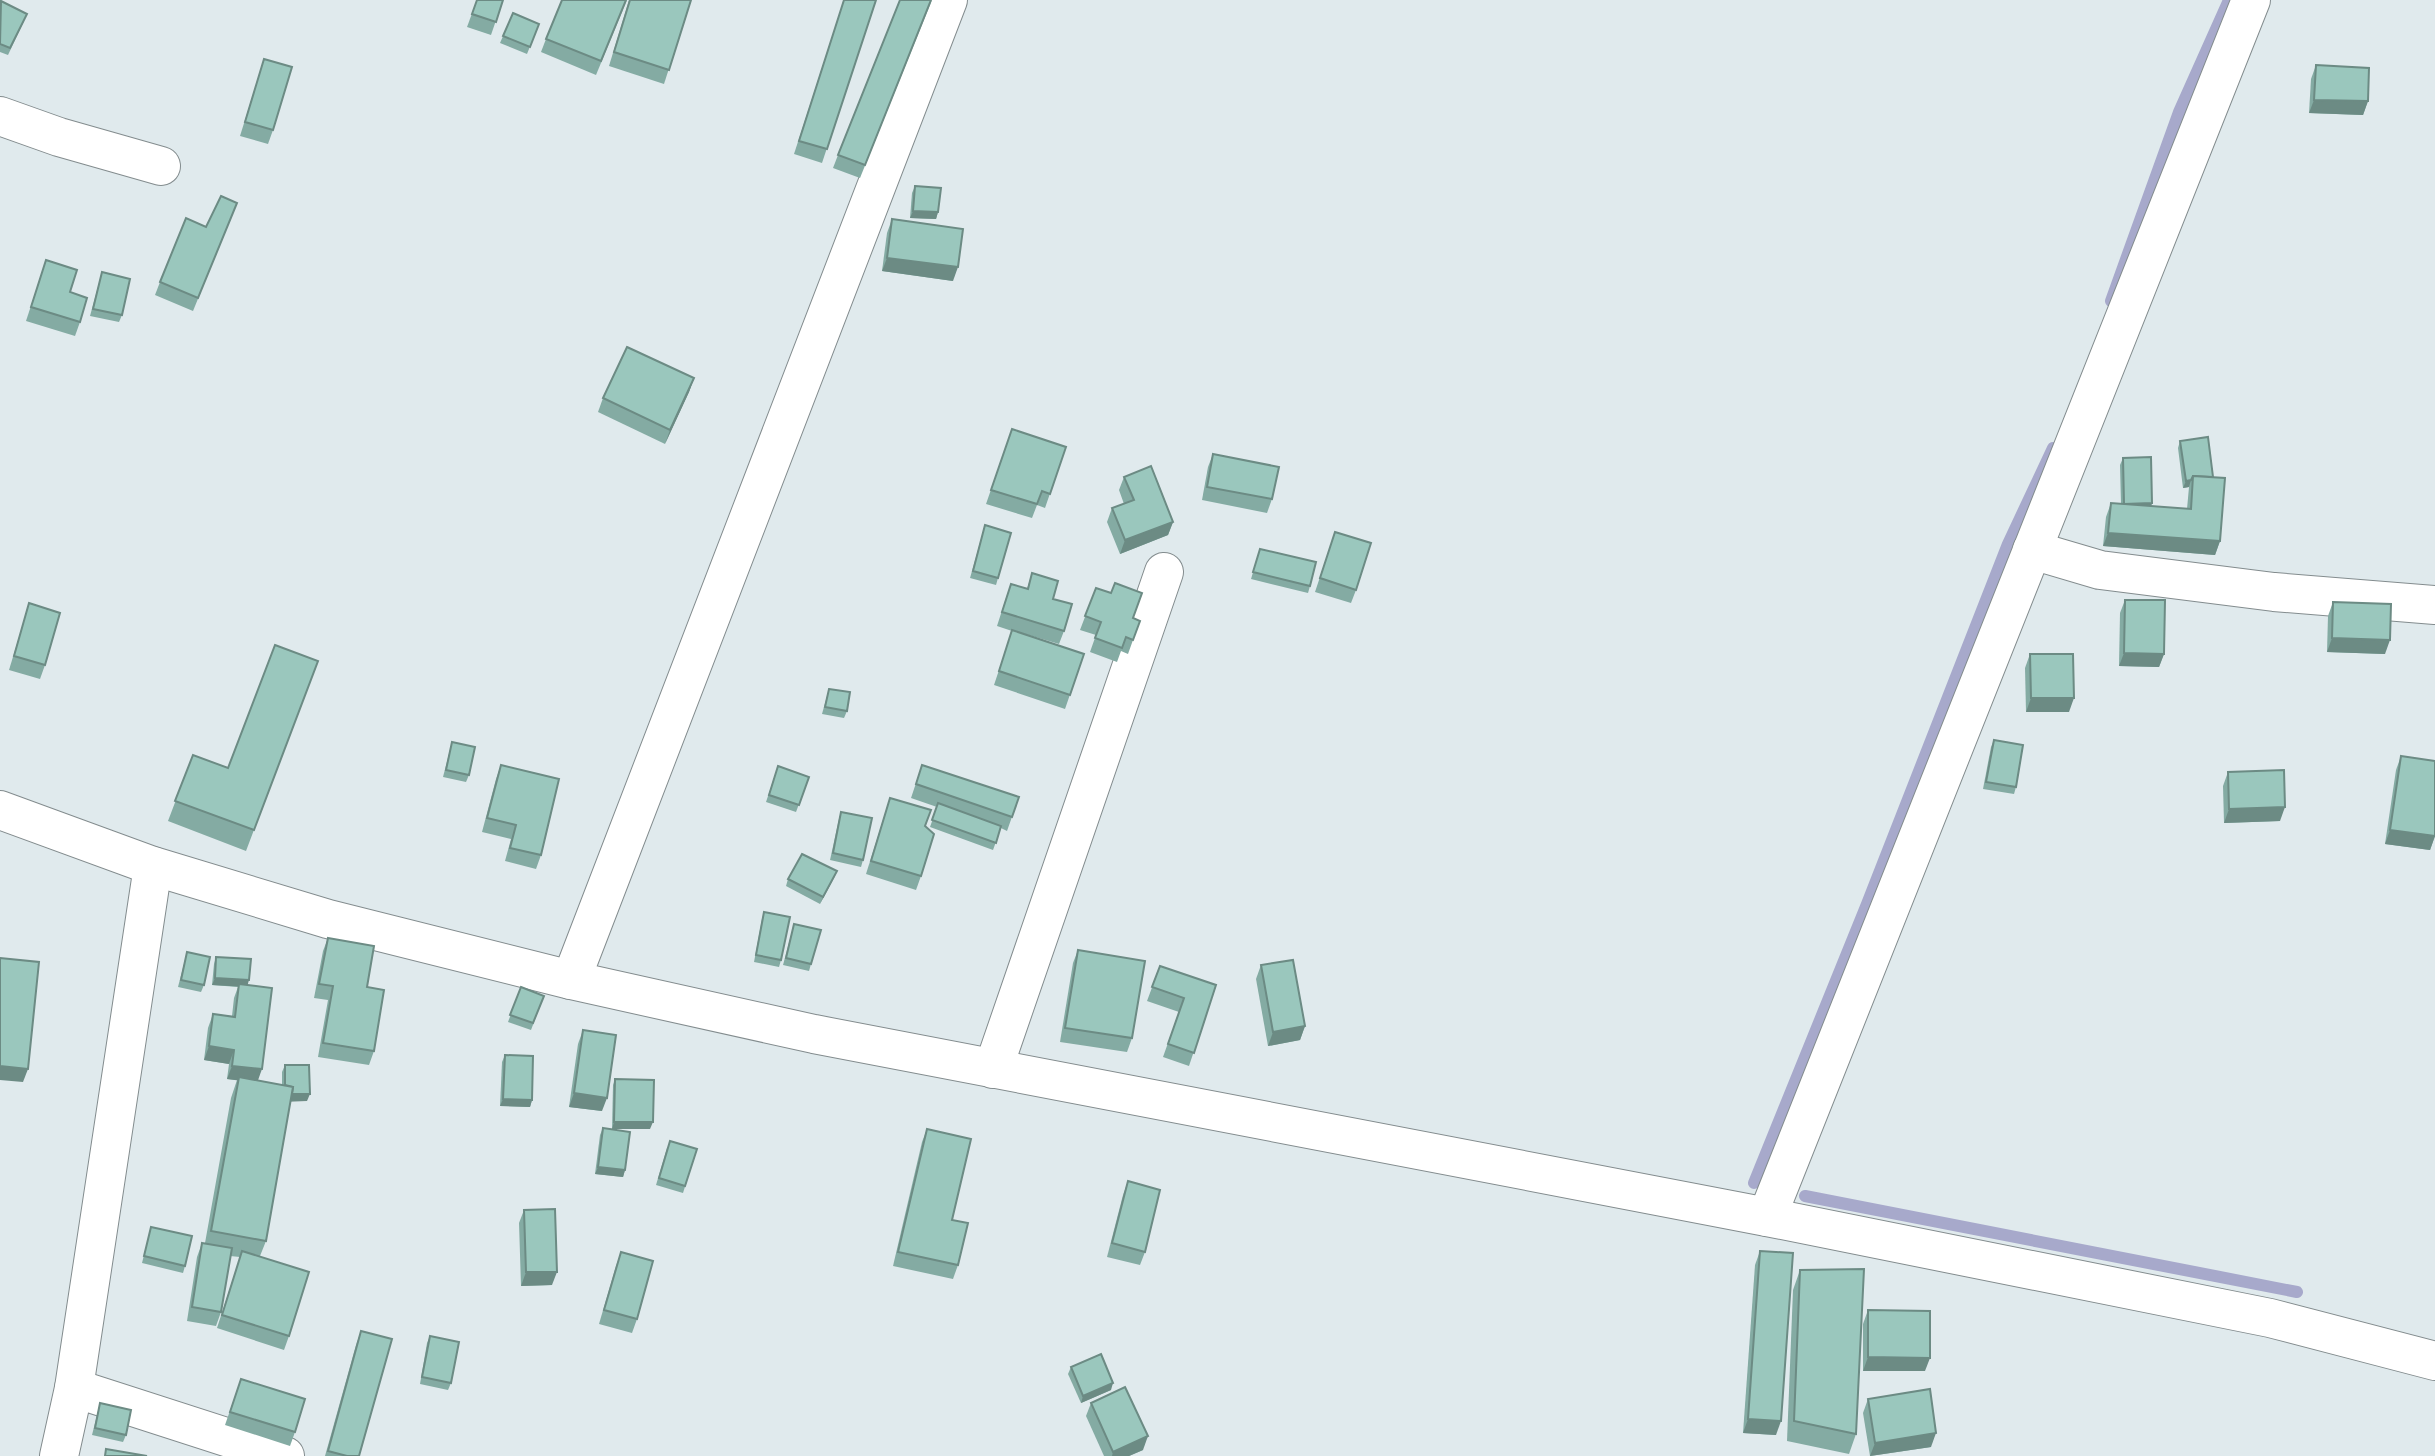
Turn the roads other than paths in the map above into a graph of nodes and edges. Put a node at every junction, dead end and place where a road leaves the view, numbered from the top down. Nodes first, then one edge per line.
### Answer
1 (948, 0) edge
2 (2251, 0) edge
3 (0, 116) edge
4 (161, 166) dead end
5 (2032, 550) junction
6 (1164, 572) dead end
7 (2435, 605) edge
8 (0, 810) edge
9 (153, 866) junction
10 (571, 980) junction
11 (993, 1069) junction
12 (1767, 1217) junction
13 (2435, 1361) edge
14 (74, 1388) junction
15 (59, 1456) edge
16 (285, 1456) edge

1 - 10 street
2 - 5 street
3 - 4 street
5 - 7 street
5 - 12 street
6 - 11 street
8 - 9 street
9 - 10 street
9 - 14 street
10 - 11 street
11 - 12 street
12 - 13 street
14 - 15 street
14 - 16 street

